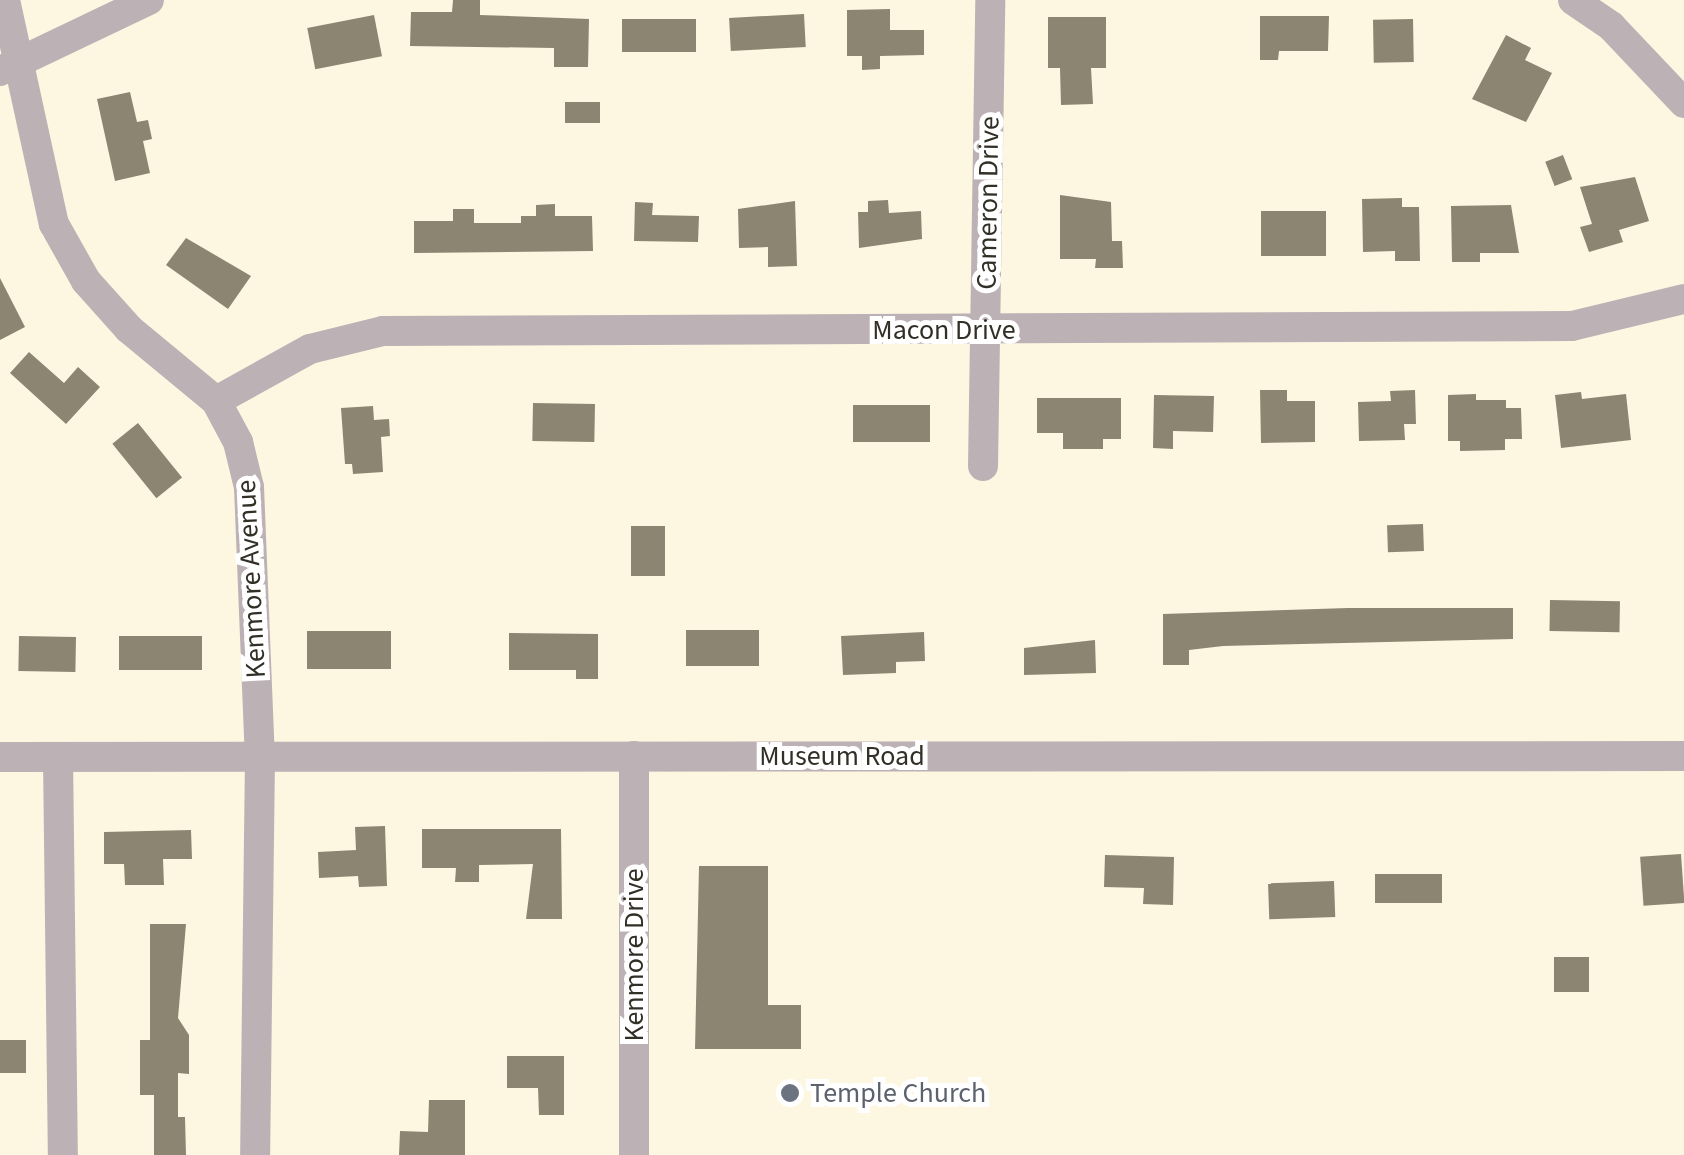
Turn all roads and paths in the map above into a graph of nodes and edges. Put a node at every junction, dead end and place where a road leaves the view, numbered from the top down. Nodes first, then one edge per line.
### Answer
1 (5, 0) edge
2 (149, 0) edge
3 (990, 0) edge
4 (1573, 0) edge
5 (9, 69) edge
6 (1684, 104) edge
7 (1684, 299) edge
8 (987, 329) junction
9 (216, 401) junction
10 (983, 466) dead end
11 (260, 756) junction
12 (634, 756) junction
13 (1684, 756) edge
14 (0, 757) edge
15 (58, 757) junction
16 (63, 1155) edge
17 (255, 1155) edge
18 (634, 1155) edge

1 - 5 street, Kenmore Avenue
2 - 5 street
3 - 8 street, Cameron Drive
4 - 6 street
5 - 9 street, Kenmore Avenue
7 - 8 street, Macon Drive
8 - 9 street, Macon Drive
8 - 10 street, Cameron Drive
9 - 11 street, Kenmore Avenue
11 - 12 street, Museum Road
11 - 15 street, Museum Road
11 - 17 street
12 - 13 street, Museum Road
12 - 18 street, Kenmore Drive
14 - 15 street, Museum Road
15 - 16 street

